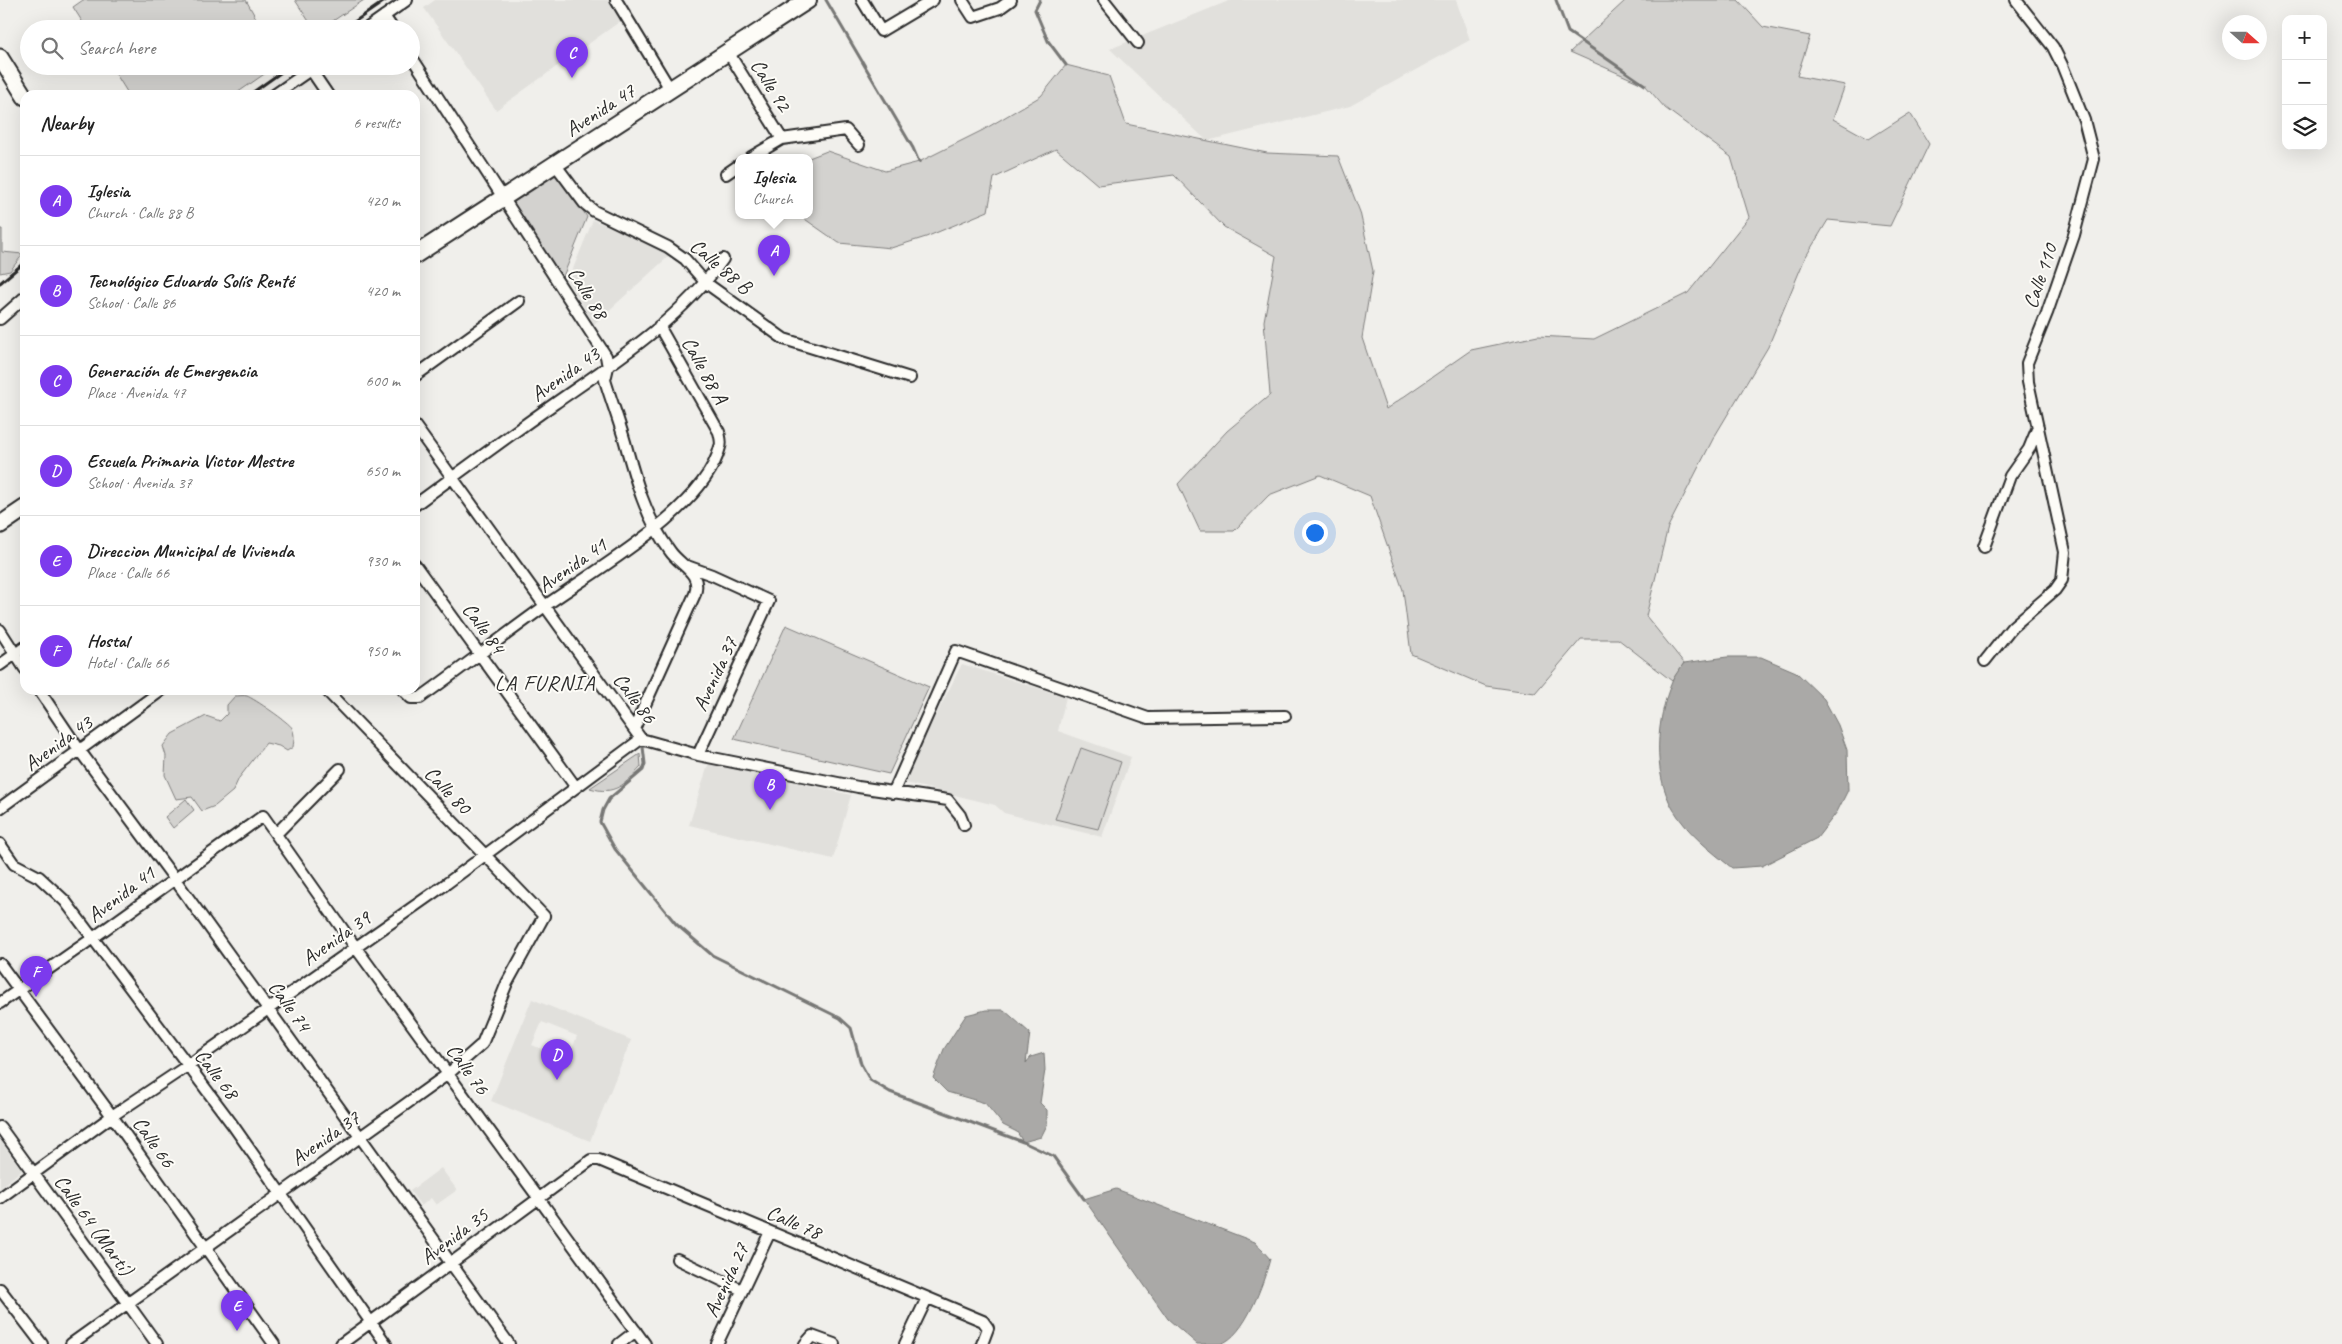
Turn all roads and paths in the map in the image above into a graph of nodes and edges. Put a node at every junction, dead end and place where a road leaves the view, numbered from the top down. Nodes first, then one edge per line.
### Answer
1 (408, 0) edge
2 (616, 0) edge
3 (808, 0) edge
4 (862, 0) edge
5 (933, 0) edge
6 (962, 0) edge
7 (1012, 0) edge
8 (1104, 0) edge
9 (2016, 0) edge
10 (384, 16) junction
11 (378, 20) edge
12 (387, 20) edge
13 (1138, 43) dead end
14 (728, 52) junction
15 (0, 57) edge
16 (420, 70) edge
17 (303, 75) edge
18 (317, 75) edge
19 (670, 89) junction
20 (20, 90) edge
21 (281, 90) edge
22 (325, 90) edge
23 (782, 139) junction
24 (859, 145) dead end
25 (756, 154) edge
26 (555, 164) junction
27 (735, 168) edge
28 (726, 174) dead end
29 (504, 198) junction
30 (420, 252) edge
31 (723, 259) dead end
32 (706, 282) junction
33 (20, 301) edge
34 (519, 301) dead end
35 (0, 319) edge
36 (659, 326) junction
37 (608, 367) junction
38 (420, 372) edge
39 (910, 378) dead end
40 (2038, 427) junction
41 (719, 432) joint
42 (420, 433) edge
43 (454, 477) junction
44 (420, 501) edge
45 (20, 511) edge
46 (0, 525) edge
47 (657, 528) junction
48 (1984, 547) dead end
49 (686, 566) junction
50 (420, 571) edge
51 (545, 606) junction
52 (766, 609) joint
53 (0, 630) edge
54 (20, 650) edge
55 (15, 654) junction
56 (480, 655) junction
57 (1985, 661) dead end
58 (20, 662) edge
59 (0, 665) edge
60 (42, 695) edge
61 (155, 695) edge
62 (331, 695) edge
63 (408, 695) edge
64 (1285, 716) dead end
65 (634, 729) junction
66 (641, 739) junction
67 (80, 751) junction
68 (698, 755) junction
69 (340, 769) dead end
70 (575, 786) junction
71 (893, 793) junction
72 (0, 808) edge
73 (263, 816) joint
74 (964, 825) dead end
75 (277, 833) junction
76 (0, 844) edge
77 (485, 855) junction
78 (174, 878) junction
79 (544, 916) joint
80 (93, 938) junction
81 (356, 948) junction
82 (0, 964) edge
83 (18, 989) junction
84 (0, 1002) edge
85 (268, 1008) junction
86 (187, 1066) junction
87 (448, 1074) junction
88 (112, 1116) junction
89 (0, 1128) edge
90 (360, 1136) junction
91 (591, 1160) joint
92 (33, 1173) junction
93 (281, 1192) junction
94 (539, 1196) junction
95 (0, 1198) edge
96 (770, 1232) junction
97 (205, 1247) junction
98 (677, 1259) dead end
99 (451, 1262) junction
100 (0, 1289) edge
101 (742, 1290) junction
102 (927, 1298) junction
103 (127, 1303) junction
104 (370, 1322) junction
105 (636, 1331) junction
106 (806, 1343) edge
107 (42, 1344) edge
108 (71, 1344) edge
109 (157, 1344) edge
110 (274, 1344) edge
111 (341, 1344) edge
112 (386, 1344) edge
113 (509, 1344) edge
114 (619, 1344) edge
115 (645, 1344) edge
116 (717, 1344) edge
117 (834, 1344) edge
118 (905, 1344) edge
119 (982, 1344) edge

1 - 10 street
2 - 19 street
3 - 14 main road, Avenida 47
4 - 5 street
6 - 7 street
8 - 13 street
9 - 40 street, Calle 110
10 - 11 street
10 - 12 street
14 - 19 main road, Avenida 47
14 - 23 street, Calle 92
15 - 20 street
16 - 29 street, Calle 88
17 - 21 street
18 - 22 street
19 - 26 main road, Avenida 47
23 - 24 street
23 - 25 street
26 - 29 main road, Avenida 47
26 - 32 street, Calle 88 B
27 - 28 street
29 - 30 main road, Avenida 47
29 - 37 street, Calle 88
31 - 32 street, Avenida 43
32 - 36 street, Avenida 43
32 - 39 street, Calle 88 B
33 - 35 street
34 - 38 street
36 - 37 street, Avenida 43
36 - 41 street, Calle 88 A
37 - 43 street, Avenida 43
37 - 47 street, Calle 88
40 - 48 street
40 - 57 street, Calle 110
41 - 47 street, Avenida 41
42 - 43 street, Calle 86
43 - 44 street, Avenida 43
43 - 51 street, Calle 86
45 - 46 main road
47 - 49 street, Calle 88
47 - 51 street, Avenida 41
49 - 52 street, Calle 88
49 - 65 street, Calle 88
50 - 56 street, Calle 84
51 - 56 street, Avenida 41
51 - 65 street, Calle 86
52 - 68 street, Avenida 37
53 - 55 street
54 - 55 street
55 - 58 street
55 - 59 street
56 - 63 street, Avenida 41
56 - 70 street, Calle 84
60 - 67 street, Calle 74
61 - 67 street, Avenida 43
62 - 77 street, Calle 80
64 - 71 street
65 - 66 street, Calle 86
66 - 68 street, Calle 86
66 - 70 street, Avenida 39
67 - 72 street, Avenida 43
67 - 78 street, Calle 74
68 - 71 street, Calle 86
69 - 75 street
70 - 77 street, Avenida 39
71 - 74 street, Calle 86
73 - 75 street, Calle 76
73 - 78 street, Avenida 41
75 - 81 street, Calle 76
76 - 80 street, Calle 68
77 - 79 street, Calle 80
77 - 81 street, Avenida 39
78 - 80 street, Avenida 41
78 - 85 street, Calle 74
79 - 87 street, Avenida 37
80 - 83 street, Avenida 41
80 - 86 street, Calle 68
81 - 85 street, Avenida 39
81 - 87 street, Calle 76
82 - 83 street, Calle 66
83 - 84 street, Avenida 41
83 - 88 street, Calle 66
85 - 86 street, Avenida 39
85 - 90 street, Calle 74
86 - 88 street, Avenida 39
86 - 93 street, Calle 68
87 - 90 street, Avenida 37
87 - 94 street, Calle 76
88 - 92 street, Avenida 39
88 - 97 street, Calle 66
89 - 92 street, Calle 64 (Martí)
90 - 93 street, Avenida 37
90 - 99 street, Calle 74
91 - 94 street, Avenida 35
91 - 96 street, Calle 78
92 - 95 street, Avenida 39
92 - 103 street, Calle 64 (Martí)
93 - 97 street, Avenida 37
93 - 104 street, Calle 68
94 - 99 street, Avenida 35
94 - 105 street, Calle 76
96 - 101 street, Avenida 27
96 - 102 street, Calle 78
97 - 103 street, Avenida 37
97 - 110 street, Calle 66
98 - 101 street
99 - 104 street, Avenida 35
99 - 113 street, Calle 74
100 - 107 street
101 - 116 street, Avenida 27
102 - 118 street
102 - 119 street, Calle 78
103 - 108 street, Avenida 37
103 - 109 street, Calle 64 (Martí)
104 - 111 street, Avenida 35
104 - 112 street, Calle 68
105 - 114 street
105 - 115 street, Calle 76
106 - 117 street

